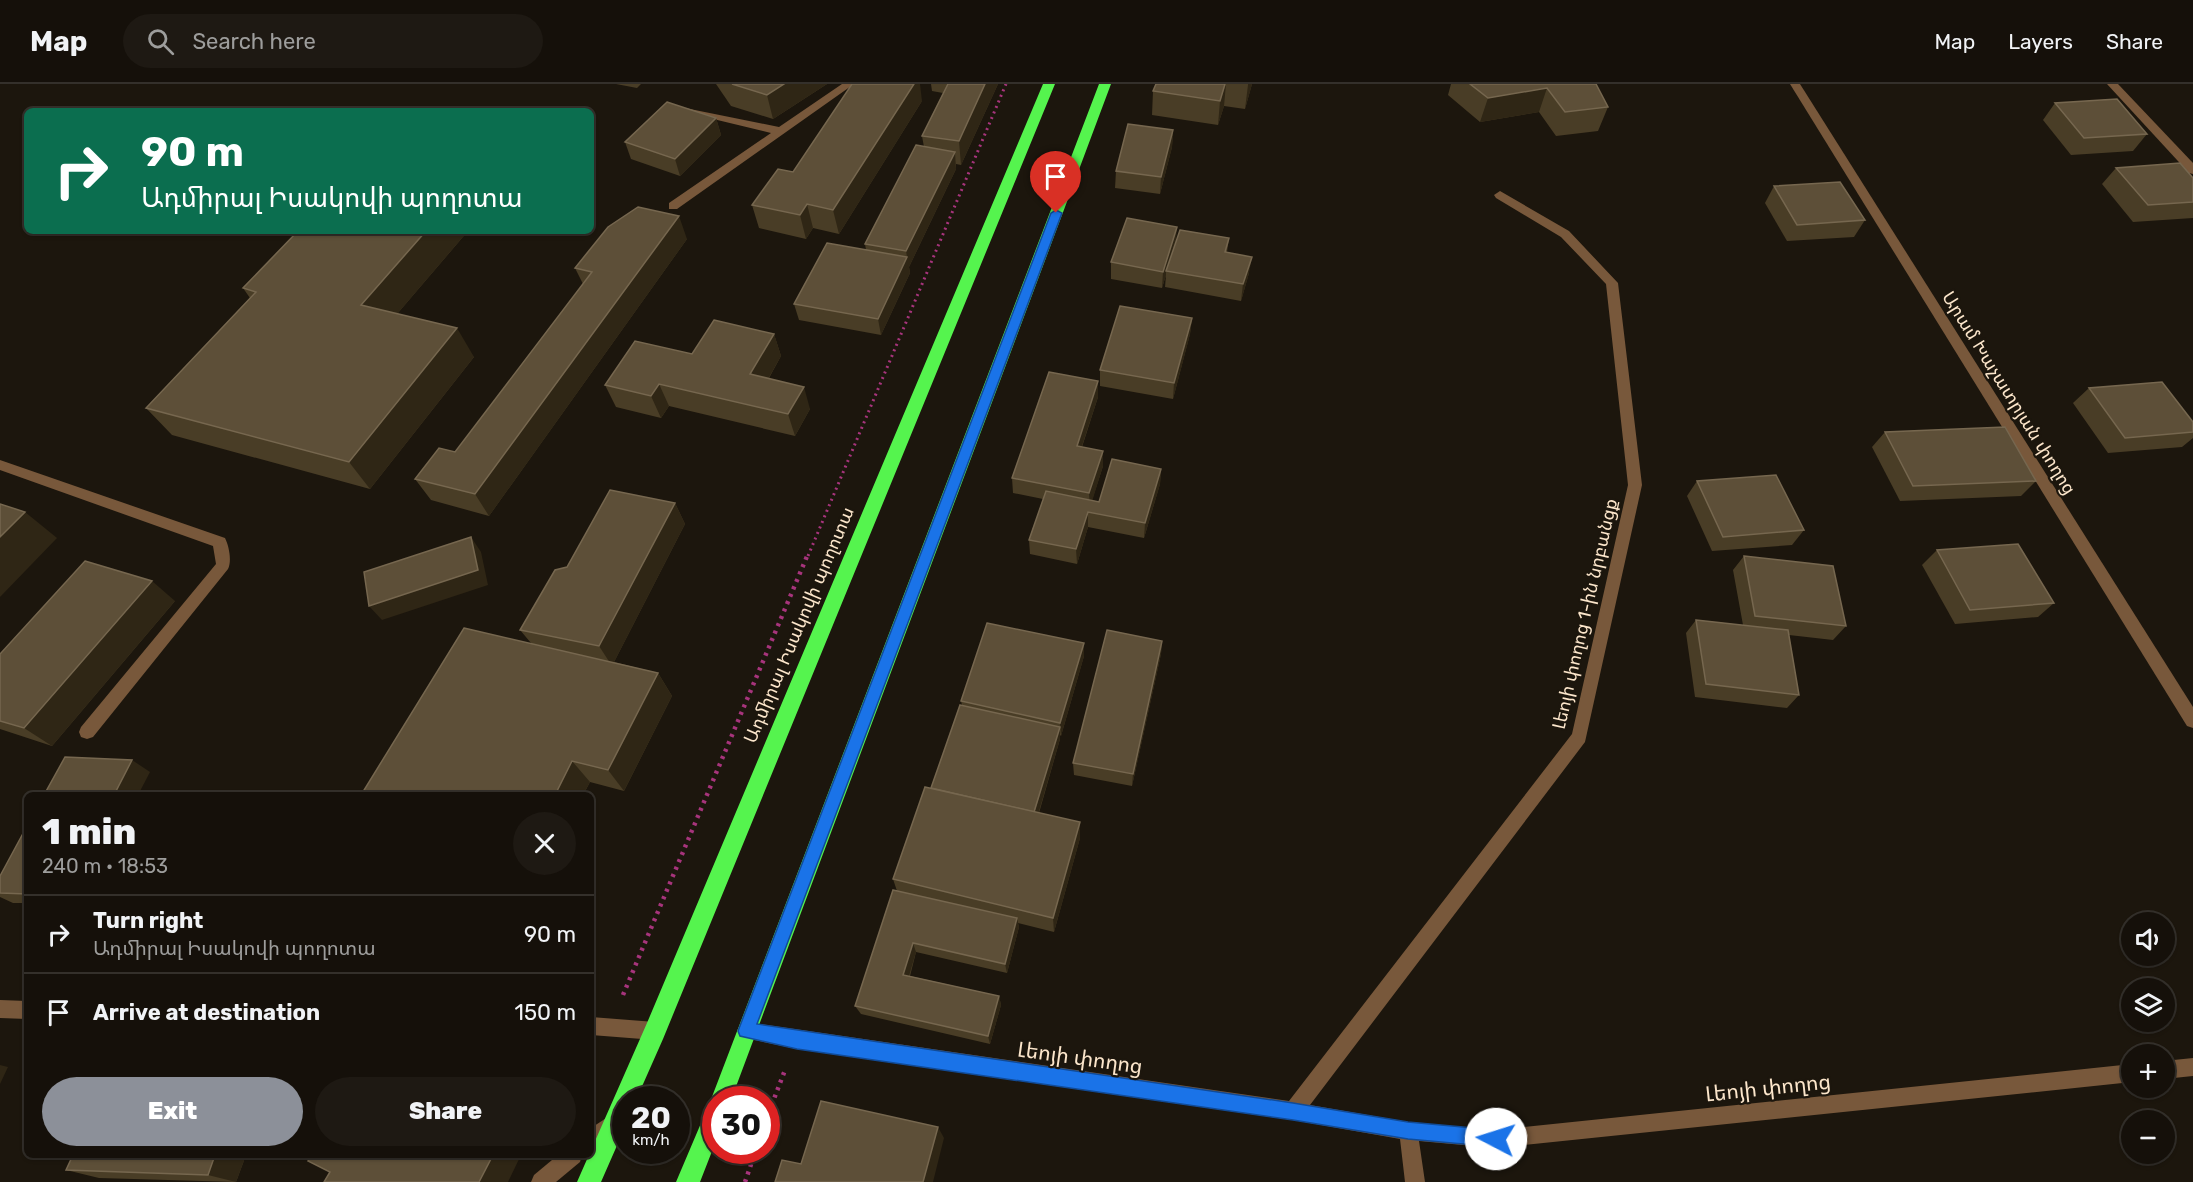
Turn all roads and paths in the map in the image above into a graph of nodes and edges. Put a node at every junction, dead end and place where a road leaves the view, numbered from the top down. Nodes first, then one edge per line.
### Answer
1 (849, 84) edge
2 (1006, 84) edge
3 (1049, 84) edge
4 (1105, 84) edge
5 (1795, 84) edge
6 (2112, 84) edge
7 (667, 106) edge
8 (780, 131) junction
9 (2193, 170) edge
10 (1500, 195) dead end
11 (673, 206) dead end
12 (0, 465) edge
13 (2193, 721) edge
14 (87, 732) dead end
15 (0, 1009) edge
16 (24, 1010) edge
17 (594, 1026) edge
18 (610, 1026) junction
19 (655, 1031) junction
20 (746, 1031) junction
21 (2193, 1067) edge
22 (2175, 1069) edge
23 (2121, 1074) edge
24 (630, 1086) edge
25 (725, 1086) edge
26 (1293, 1111) junction
27 (612, 1124) edge
28 (612, 1127) edge
29 (1408, 1131) junction
30 (594, 1138) edge
31 (702, 1149) edge
32 (569, 1158) edge
33 (751, 1164) edge
34 (691, 1178) edge
35 (541, 1182) edge
36 (589, 1182) edge
37 (745, 1182) edge
38 (1415, 1182) edge

1 - 8 street
2 - 18 path
3 - 19 highway, Ադմիրալ Իսակովի պողոտա
4 - 20 highway
5 - 13 street, Արամ Խաչատրյան փողոց
6 - 9 street
7 - 8 street
8 - 11 street
10 - 26 street, Լեոյի փողոց 1-ին նրբանցք
12 - 14 street
15 - 16 street
17 - 18 street
18 - 19 street
19 - 24 highway, Ադմիրալ Իսակովի պողոտա
20 - 25 highway
20 - 26 street, Լեոյի փողոց
21 - 22 street
23 - 29 street, Լեոյի փողոց
26 - 29 street, Լեոյի փողոց
27 - 30 street
28 - 36 highway, Ադմիրալ Իսակովի պողոտա
29 - 38 street
31 - 34 highway
32 - 35 street
33 - 37 path

